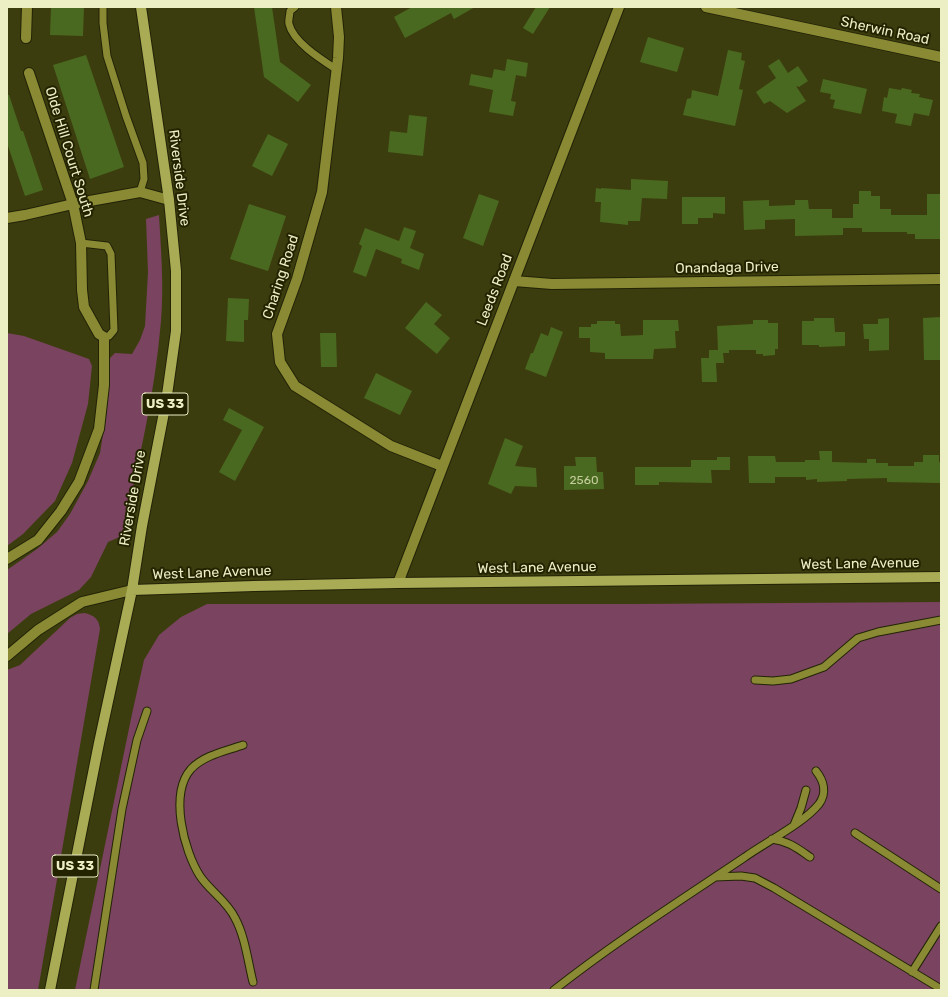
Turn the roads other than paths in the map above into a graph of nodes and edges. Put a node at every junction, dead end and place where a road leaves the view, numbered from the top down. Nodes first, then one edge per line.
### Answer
1 (27, 7) edge
2 (103, 7) edge
3 (141, 7) edge
4 (295, 7) edge
5 (336, 7) edge
6 (619, 7) edge
7 (706, 7) edge
8 (26, 38) dead end
9 (941, 57) edge
10 (336, 69) junction
11 (29, 74) dead end
12 (140, 192) junction
13 (169, 200) junction
14 (73, 204) junction
15 (7, 218) edge
16 (81, 243) junction
17 (941, 279) edge
18 (514, 280) junction
19 (104, 337) junction
20 (442, 466) junction
21 (7, 559) edge
22 (941, 577) edge
23 (398, 583) junction
24 (132, 590) junction
25 (941, 620) edge
26 (7, 656) edge
27 (755, 680) dead end
28 (147, 711) dead end
29 (243, 745) dead end
30 (816, 771) dead end
31 (806, 790) dead end
32 (794, 825) junction
33 (855, 833) dead end
34 (772, 839) junction
35 (810, 857) dead end
36 (715, 877) junction
37 (941, 889) edge
38 (941, 926) edge
39 (912, 972) junction
40 (253, 982) dead end
41 (941, 989) edge
42 (50, 990) edge
43 (94, 990) edge
44 (554, 990) edge

1 - 8 street
2 - 12 lane
3 - 13 main road, Riverside Drive / US 33
4 - 10 lane
5 - 10 street, Charing Road
6 - 18 street, Leeds Road
7 - 9 street, Sherwin Road
10 - 20 street, Charing Road
11 - 14 street, Olde Hill Court South
12 - 13 street
12 - 14 street
13 - 24 main road, Riverside Drive / US 33
14 - 15 street
14 - 16 street, Olde Hill Court South
16 - 19 street, Olde Hill Court South
16 - 19 lane
17 - 18 street, Onandaga Drive
18 - 20 street, Leeds Road
19 - 21 street
20 - 23 street, Leeds Road
22 - 23 main road, West Lane Avenue
23 - 24 main road, West Lane Avenue
24 - 26 street
24 - 42 main road, Riverside Drive / US 33
25 - 27 lane
28 - 43 lane
29 - 40 lane
30 - 32 lane
31 - 32 lane
32 - 34 lane
33 - 37 lane
34 - 35 lane
34 - 36 lane
36 - 39 lane
36 - 44 lane
38 - 39 lane
39 - 41 lane

